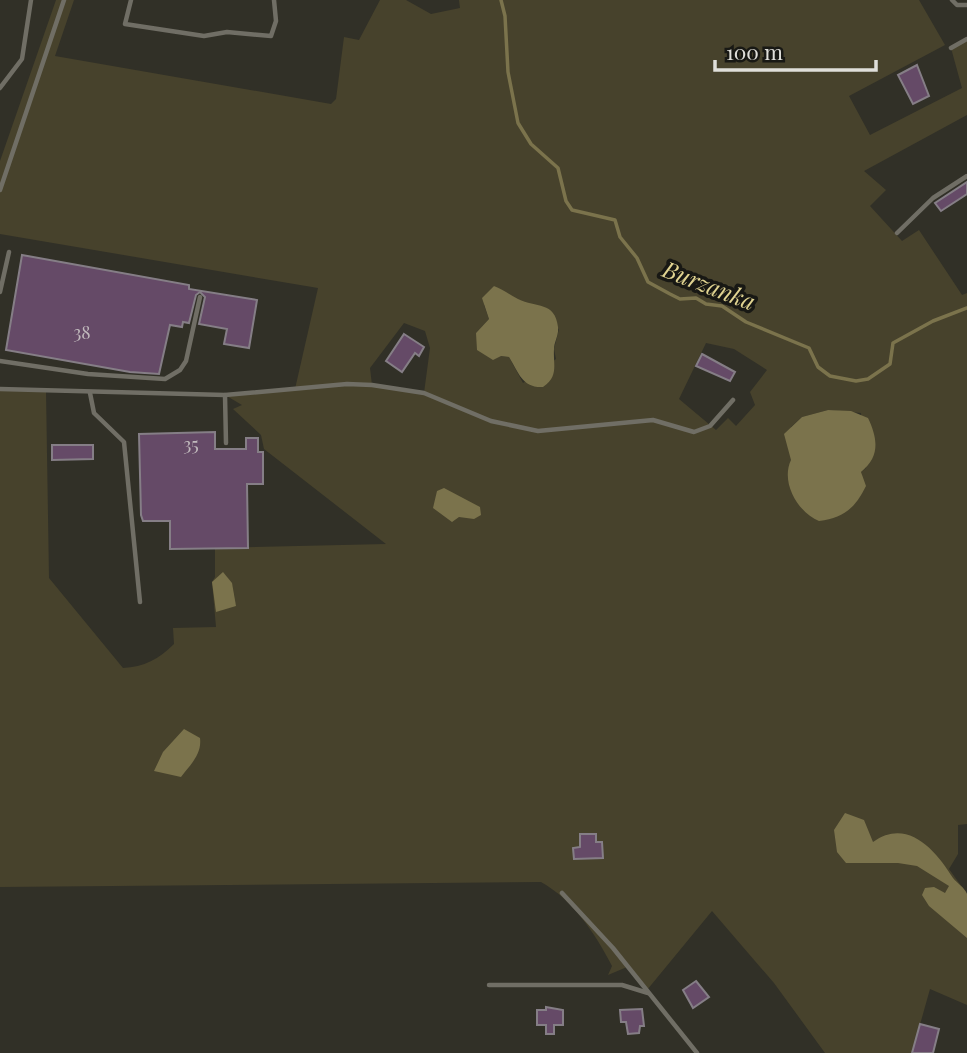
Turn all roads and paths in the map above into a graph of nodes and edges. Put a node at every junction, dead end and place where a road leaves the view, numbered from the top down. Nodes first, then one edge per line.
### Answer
1 (31, 0) edge
2 (64, 0) edge
3 (131, 0) edge
4 (274, 0) edge
5 (952, 0) edge
6 (967, 5) edge
7 (967, 39) edge
8 (951, 48) dead end
9 (0, 87) edge
10 (967, 176) edge
11 (0, 190) edge
12 (897, 233) dead end
13 (9, 252) dead end
14 (0, 292) edge
15 (200, 297) dead end
16 (0, 361) edge
17 (0, 389) edge
18 (90, 393) junction
19 (225, 395) junction
20 (733, 400) dead end
21 (226, 443) dead end
22 (140, 602) dead end
23 (562, 893) dead end
24 (489, 985) dead end
25 (652, 996) junction
26 (697, 1053) edge

1 - 9 lane
2 - 11 lane
3 - 4 lane
5 - 6 lane
7 - 8 lane
10 - 12 lane
13 - 14 lane
15 - 16 lane
17 - 18 lane
18 - 19 lane
18 - 22 lane
19 - 20 lane
19 - 21 lane
23 - 25 lane
24 - 25 lane
25 - 26 lane

